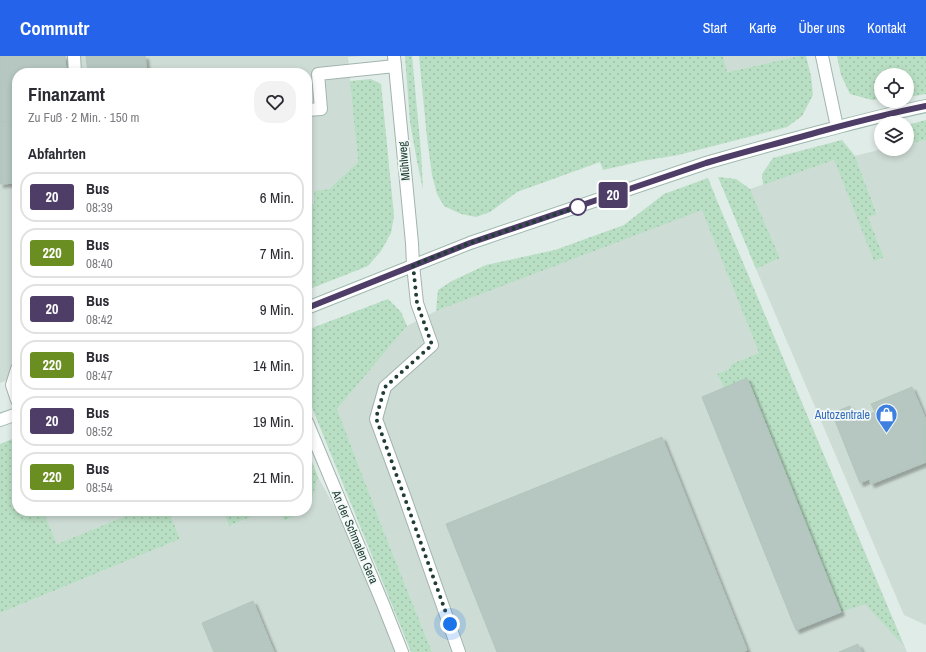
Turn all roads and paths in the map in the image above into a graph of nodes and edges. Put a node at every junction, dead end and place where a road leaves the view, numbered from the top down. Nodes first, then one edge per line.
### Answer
1 (74, 56) edge
2 (822, 56) edge
3 (395, 61) edge
4 (75, 68) edge
5 (926, 106) edge
6 (312, 110) edge
7 (837, 127) junction
8 (413, 265) junction
9 (312, 306) edge
10 (12, 416) edge
11 (0, 420) edge
12 (312, 434) edge
13 (402, 652) edge
14 (459, 652) edge

1 - 4 street
2 - 7 street
3 - 6 street
3 - 8 street, Mühlweg
5 - 7 street
7 - 8 street
8 - 9 street
8 - 14 street, Mühlweg
10 - 11 street
12 - 13 street, An der Schmalen Gera

